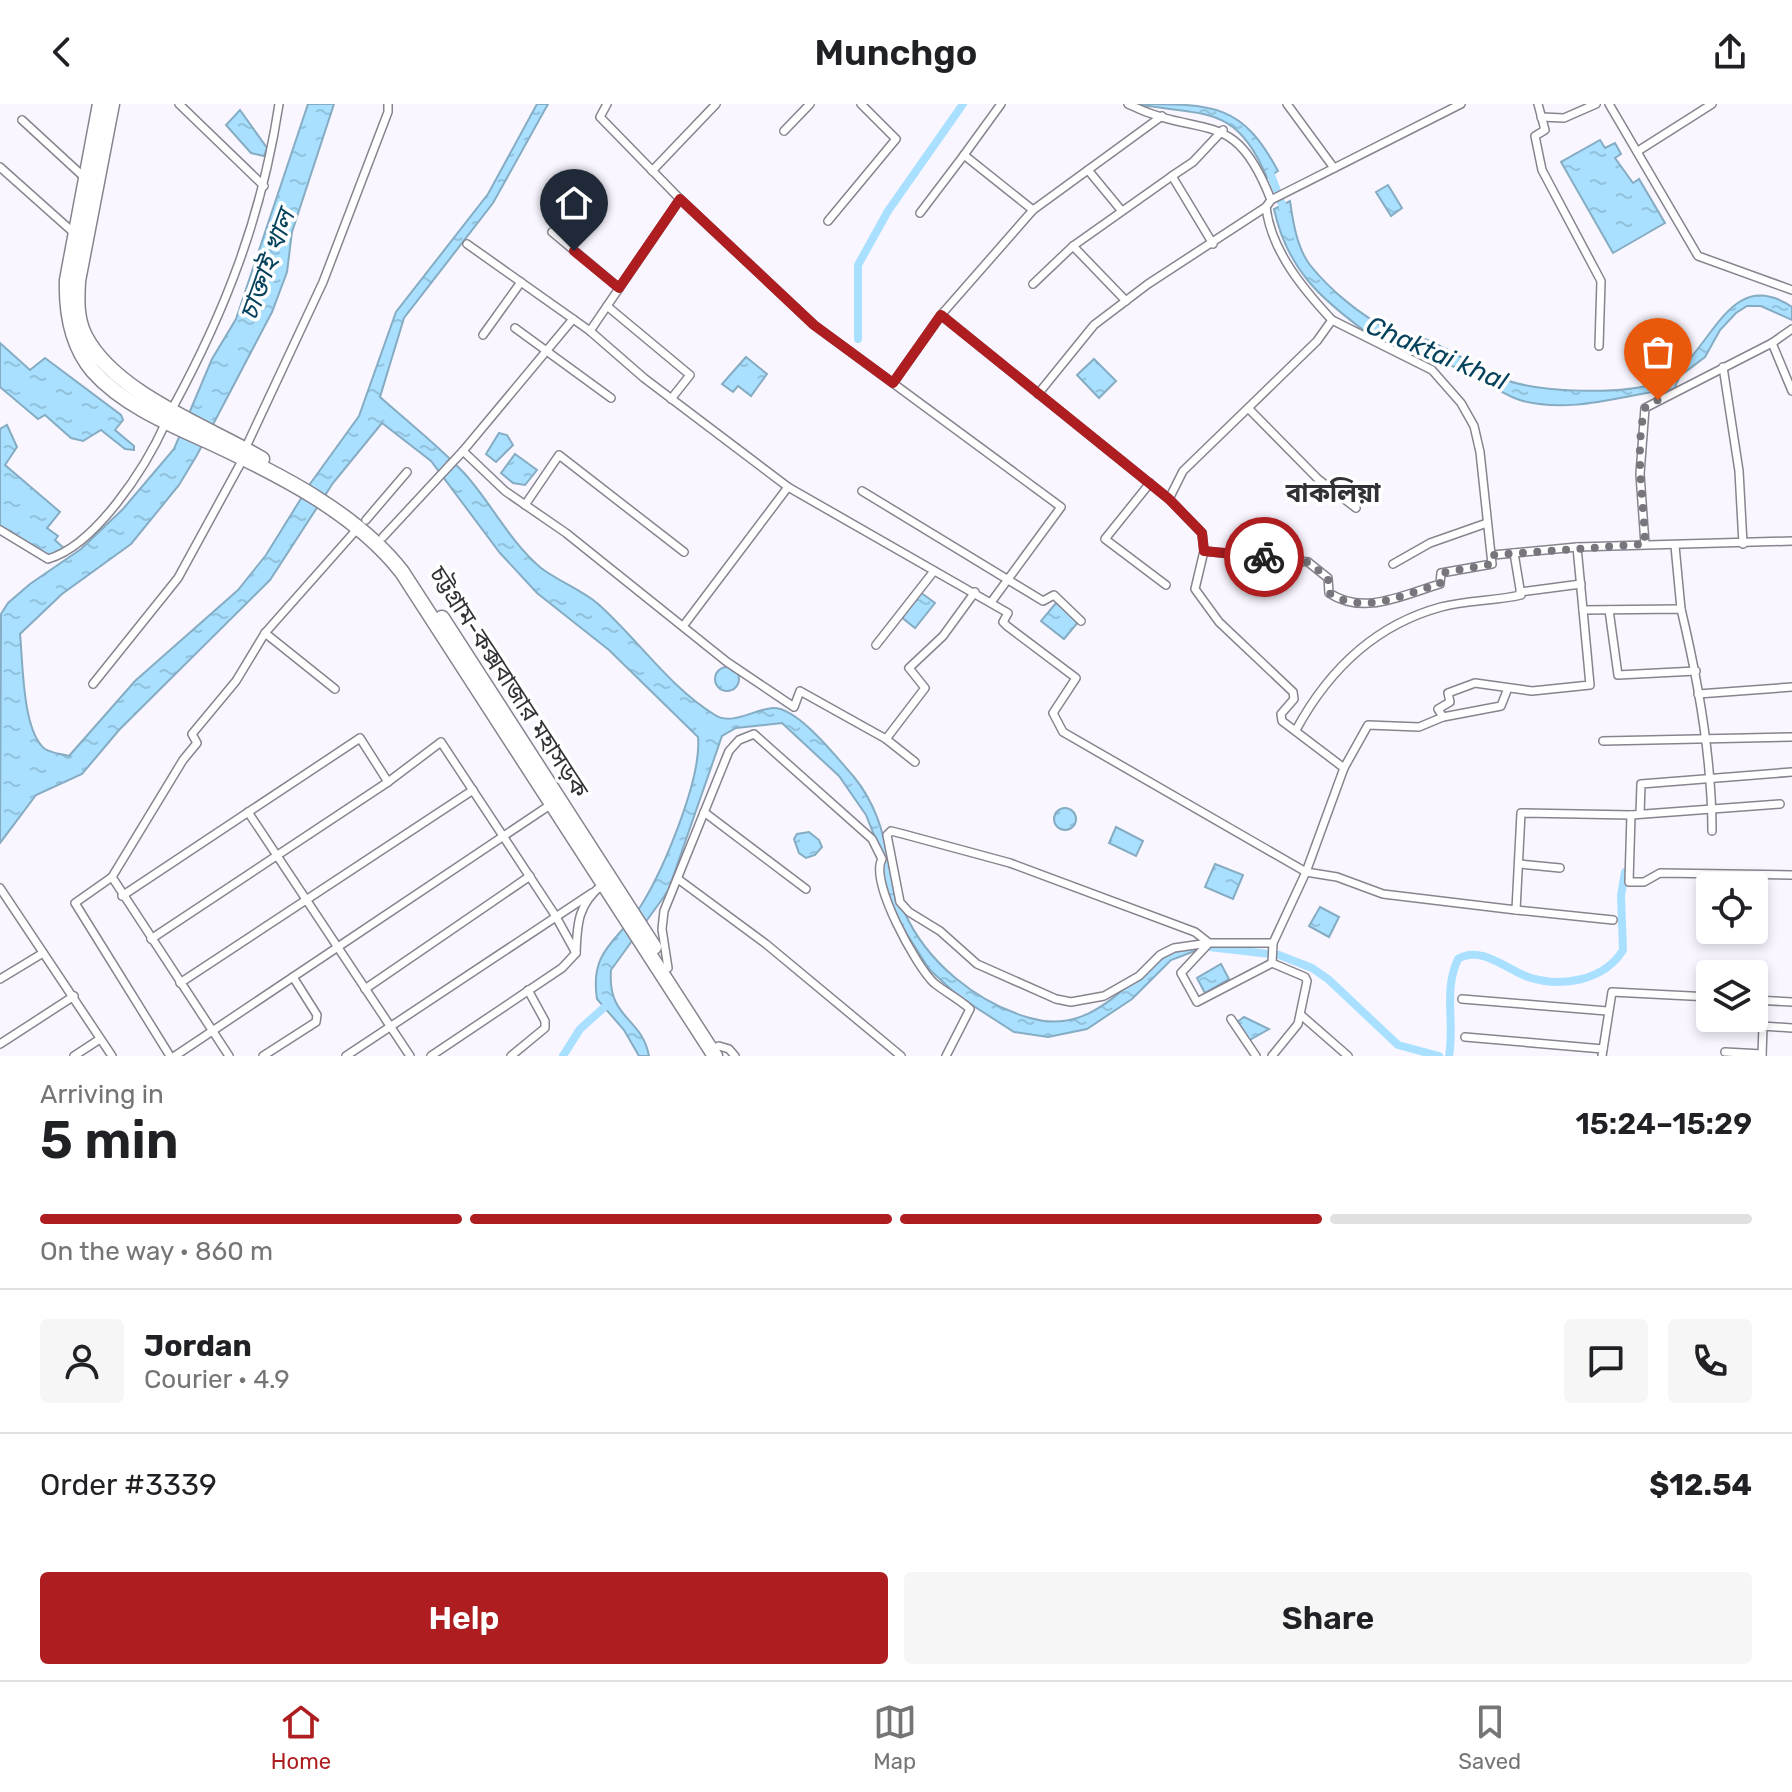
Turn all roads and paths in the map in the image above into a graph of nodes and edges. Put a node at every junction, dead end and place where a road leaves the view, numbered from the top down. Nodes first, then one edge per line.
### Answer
1 (100, 104) edge
2 (112, 104) edge
3 (179, 104) edge
4 (279, 104) edge
5 (388, 104) edge
6 (607, 104) edge
7 (716, 104) edge
8 (810, 104) edge
9 (861, 104) edge
10 (1001, 104) edge
11 (1128, 104) edge
12 (1287, 104) edge
13 (1461, 104) edge
14 (1538, 104) edge
15 (1596, 104) edge
16 (1609, 104) edge
17 (1712, 104) edge
18 (1162, 116) junction
19 (1541, 117) junction
20 (22, 120) dead end
21 (1223, 130) junction
22 (784, 131) dead end
23 (1638, 151) junction
24 (964, 155) junction
25 (0, 167) edge
26 (1334, 168) junction
27 (1088, 170) junction
28 (652, 171) junction
29 (1172, 176) junction
30 (85, 178) junction
31 (264, 186) junction
32 (87, 198) junction
33 (680, 199) junction
34 (1271, 202) junction
35 (1033, 210) junction
36 (1121, 210) junction
37 (920, 213) dead end
38 (828, 221) dead end
39 (552, 232) dead end
40 (74, 233) junction
41 (467, 244) dead end
42 (1213, 244) junction
43 (1073, 246) junction
44 (521, 282) junction
45 (1033, 284) dead end
46 (619, 288) junction
47 (1792, 290) edge
48 (1126, 301) junction
49 (607, 306) junction
50 (941, 315) junction
51 (573, 319) junction
52 (1332, 320) junction
53 (515, 328) dead end
54 (1792, 329) edge
55 (590, 331) junction
56 (483, 335) dead end
57 (1772, 343) junction
58 (1599, 346) dead end
59 (547, 351) junction
60 (1723, 367) junction
61 (893, 383) junction
62 (1792, 391) edge
63 (1038, 394) junction
64 (611, 398) dead end
65 (671, 399) junction
66 (1248, 408) junction
67 (171, 416) junction
68 (463, 451) junction
69 (244, 454) junction
70 (407, 472) dead end
71 (1150, 483) junction
72 (788, 487) junction
73 (862, 491) dead end
74 (1169, 499) junction
75 (525, 505) junction
76 (1356, 508) dead end
77 (363, 523) junction
78 (1487, 523) junction
79 (0, 530) edge
80 (383, 537) junction
81 (1792, 541) edge
82 (1645, 544) junction
83 (1743, 544) junction
84 (1675, 546) junction
85 (1577, 547) junction
86 (1204, 551) junction
87 (684, 552) dead end
88 (1514, 553) junction
89 (1493, 555) junction
90 (1393, 564) dead end
91 (934, 571) junction
92 (1008, 577) junction
93 (1581, 584) junction
94 (1166, 585) dead end
95 (975, 592) junction
96 (1520, 592) junction
97 (992, 601) junction
98 (1681, 609) junction
99 (1583, 610) junction
100 (1609, 610) junction
101 (1081, 621) dead end
102 (684, 625) junction
103 (265, 633) junction
104 (876, 645) dead end
105 (1696, 671) junction
106 (93, 684) dead end
107 (1792, 687) edge
108 (1508, 688) junction
109 (335, 689) dead end
110 (484, 693) junction
111 (1698, 694) junction
112 (1443, 717) junction
113 (1296, 730) junction
114 (1792, 737) edge
115 (886, 739) junction
116 (1603, 741) dead end
117 (1703, 742) junction
118 (915, 762) dead end
119 (1344, 768) junction
120 (1792, 772) edge
121 (1711, 780) junction
122 (388, 782) junction
123 (473, 790) junction
124 (1780, 804) dead end
125 (550, 805) junction
126 (1712, 811) junction
127 (248, 812) junction
128 (704, 812) junction
129 (1640, 814) junction
130 (1631, 815) junction
131 (1712, 831) dead end
132 (503, 836) junction
133 (277, 856) junction
134 (1520, 864) junction
135 (1560, 868) dead end
136 (1306, 872) junction
137 (1792, 875) edge
138 (530, 876) junction
139 (112, 877) junction
140 (678, 879) junction
141 (0, 888) edge
142 (597, 889) junction
143 (806, 889) dead end
144 (122, 896) junction
145 (618, 899) junction
146 (306, 900) junction
147 (1516, 910) junction
148 (555, 915) junction
149 (1613, 920) dead end
150 (151, 939) junction
151 (1209, 943) junction
152 (1273, 943) junction
153 (337, 948) junction
154 (43, 953) junction
155 (576, 953) junction
156 (653, 954) junction
157 (1272, 963) junction
158 (668, 968) junction
159 (293, 977) junction
160 (0, 979) edge
161 (180, 983) junction
162 (365, 989) junction
163 (528, 990) junction
164 (74, 996) junction
165 (1696, 996) edge
166 (1462, 999) dead end
167 (1768, 1001) edge
168 (1792, 1002) edge
169 (1607, 1011) junction
170 (1301, 1015) junction
171 (1231, 1019) dead end
172 (391, 1027) junction
173 (1792, 1028) edge
174 (212, 1031) junction
175 (1465, 1037) dead end
176 (100, 1039) junction
177 (0, 1044) edge
178 (1725, 1052) dead end
179 (723, 1053) edge
180 (1602, 1053) edge
181 (1762, 1055) edge
182 (74, 1056) edge
183 (112, 1056) edge
184 (173, 1056) edge
185 (229, 1056) edge
186 (263, 1056) edge
187 (346, 1056) edge
188 (410, 1056) edge
189 (431, 1056) edge
190 (511, 1056) edge
191 (901, 1056) edge
192 (946, 1056) edge
193 (1256, 1056) edge
194 (1272, 1056) edge
195 (1348, 1056) edge

1 - 30 highway
2 - 32 highway
3 - 31 street
4 - 31 street
5 - 69 street
6 - 28 street
7 - 28 street
8 - 22 street
9 - 38 street
10 - 24 street
11 - 18 street
12 - 26 street
13 - 26 street
14 - 19 street
15 - 19 street
16 - 23 street
17 - 23 street
18 - 21 street
18 - 27 street
19 - 58 street
20 - 30 street
21 - 29 street
21 - 34 street
23 - 47 street
24 - 35 street
24 - 37 street
25 - 40 street
26 - 34 street
27 - 35 street
27 - 36 street
28 - 33 street
29 - 36 street
29 - 42 street
30 - 32 highway
31 - 67 street
32 - 40 highway
32 - 67 highway
33 - 46 street
33 - 61 street
34 - 42 street
34 - 52 street
35 - 50 street
36 - 43 street
39 - 46 street
40 - 67 highway
41 - 44 street
42 - 48 street
43 - 45 street
43 - 48 street
44 - 51 street
44 - 56 street
46 - 49 street
48 - 63 street
49 - 55 street
49 - 65 street
50 - 61 street
50 - 63 street
51 - 55 street
51 - 59 street
52 - 66 street
52 - 78 street
53 - 59 street
54 - 57 street
55 - 65 street
57 - 60 street
57 - 62 street
59 - 64 street
59 - 68 street
60 - 82 street
60 - 83 street
61 - 92 street
63 - 71 street
65 - 72 street
66 - 74 street
66 - 76 street
67 - 69 highway, চট্টগ্রাম-কক্সবাজার মহাসড়ক
67 - 79 street
68 - 75 street
68 - 80 street
69 - 77 highway, চট্টগ্রাম-কক্সবাজার মহাসড়ক
69 - 106 street
70 - 77 street
71 - 74 street
71 - 94 street
72 - 91 street
72 - 102 street
73 - 92 street
74 - 86 street
75 - 87 street
75 - 102 street
77 - 80 highway, চট্টগ্রাম-কক্সবাজার মহাসড়ক
77 - 103 street
77 - 110 highway, চট্টগ্রাম-কক্সবাজার মহাসড়ক
78 - 89 street
78 - 90 street
80 - 110 highway, চট্টগ্রাম-কক্সবাজার মহাসড়ক
81 - 83 street
82 - 84 street
82 - 85 street
83 - 84 street
84 - 98 street
85 - 88 street
85 - 93 street
86 - 89 street
86 - 113 street
88 - 89 street
88 - 96 street
91 - 95 street
91 - 104 street
92 - 97 street
92 - 101 street
93 - 96 street
93 - 99 street
95 - 97 street
95 - 115 street
96 - 113 street
97 - 136 street
98 - 100 street
98 - 105 street
99 - 100 street
99 - 108 street
100 - 105 street
102 - 115 street
103 - 109 street
103 - 139 street
105 - 111 street
107 - 111 street
108 - 112 street
108 - 112 street
110 - 125 highway, চট্টগ্রাম-কক্সবাজার মহাসড়ক
110 - 145 highway, চট্টগ্রাম-কক্সবাজার মহাসড়ক
111 - 117 street
112 - 119 street
113 - 119 street
114 - 117 street
115 - 118 street
116 - 117 street
117 - 121 street
119 - 136 street
120 - 121 street
121 - 126 street
121 - 129 street
122 - 123 street
122 - 127 street
122 - 133 street
123 - 132 street
123 - 146 street
124 - 126 street
125 - 132 street
125 - 142 highway, চট্টগ্রাম-কক্সবাজার মহাসড়ক
126 - 129 street
126 - 131 street
127 - 133 street
127 - 144 street
128 - 140 street
128 - 143 street
128 - 192 street
129 - 130 street
130 - 134 street
130 - 137 street
132 - 138 street
132 - 153 street
133 - 146 street
133 - 150 street
134 - 135 street
134 - 147 street
136 - 147 street
136 - 152 street
138 - 148 street
138 - 162 street
139 - 144 street
139 - 184 street
140 - 158 street
140 - 191 street
141 - 154 street
142 - 145 highway, চট্টগ্রাম-কক্সবাজার মহাসড়ক
142 - 148 street
142 - 155 street
144 - 150 street
145 - 156 highway, চট্টগ্রাম-কক্সবাজার মহাসড়ক
146 - 153 street
146 - 161 street
147 - 149 street
148 - 155 street
148 - 172 street
150 - 161 street
151 - 151 street
151 - 152 street
151 - 157 street
152 - 157 street
153 - 159 street
153 - 162 street
154 - 160 street
154 - 164 street
155 - 163 street
156 - 158 highway, চট্টগ্রাম-কক্সবাজার মহাসড়ক
156 - 179 highway, চট্টগ্রাম-কক্সবাজার মহাসড়ক
157 - 170 street
158 - 179 highway, চট্টগ্রাম-কক্সবাজার মহাসড়ক
159 - 174 street
159 - 186 street
161 - 174 street
162 - 172 street
163 - 189 street
163 - 190 street
164 - 176 street
164 - 177 street
165 - 169 street
166 - 169 street
167 - 168 street
169 - 180 street
170 - 194 street
170 - 195 street
171 - 193 street
172 - 187 street
172 - 188 street
173 - 181 street
174 - 184 street
174 - 185 street
175 - 180 street
176 - 182 street
176 - 183 street
178 - 181 street

